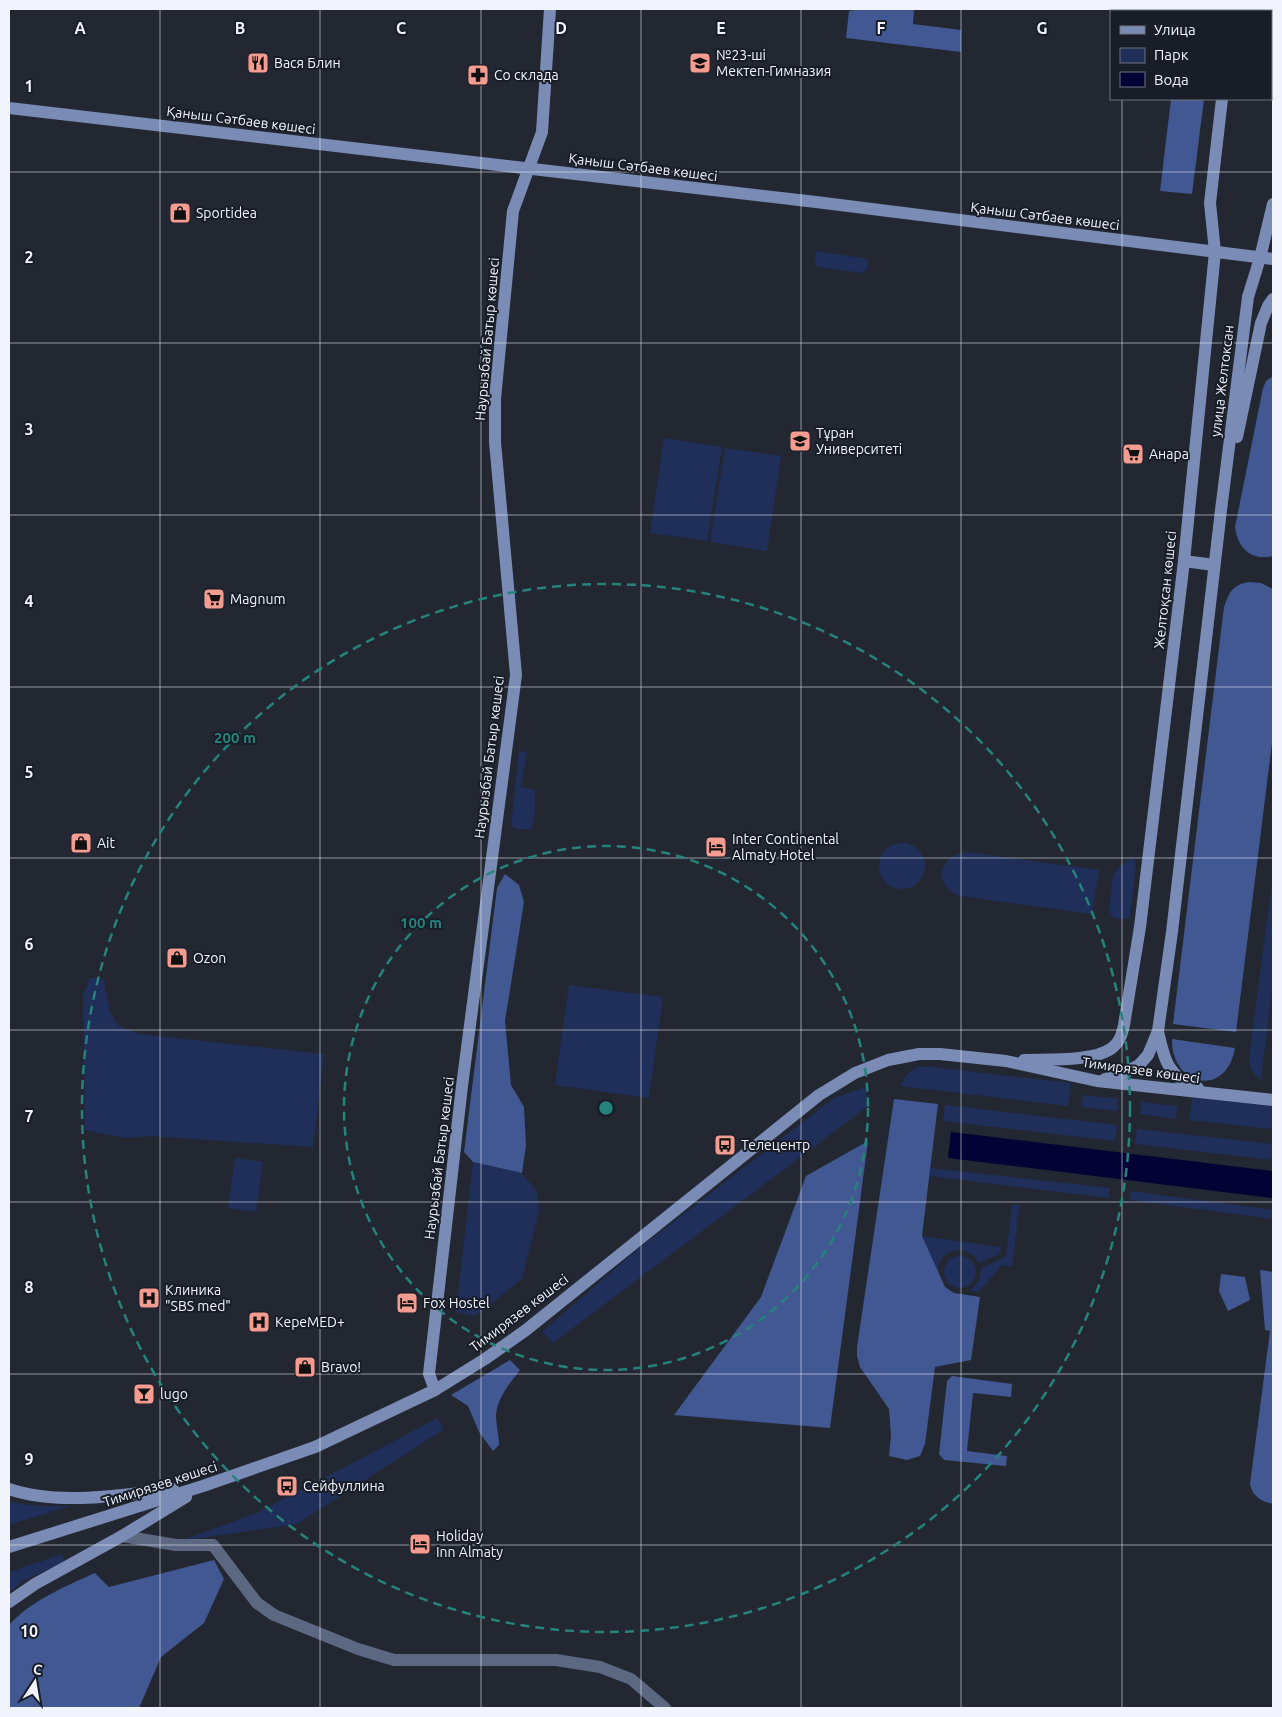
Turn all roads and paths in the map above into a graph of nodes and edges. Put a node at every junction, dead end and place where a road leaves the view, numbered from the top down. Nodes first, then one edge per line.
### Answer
1 (550, 9) edge
2 (1222, 100) edge
3 (9, 108) edge
4 (529, 168) junction
5 (1273, 204) edge
6 (1215, 252) junction
7 (1260, 258) junction
8 (1273, 260) edge
9 (1273, 299) edge
10 (1221, 510) junction
11 (1184, 561) junction
12 (1214, 565) junction
13 (1158, 1031) junction
14 (1082, 1058) joint
15 (1006, 1061) junction
16 (1097, 1081) junction
17 (1223, 1095) junction
18 (1273, 1100) edge
19 (434, 1390) junction
20 (203, 1486) junction
21 (9, 1489) edge
22 (122, 1536) junction
23 (9, 1547) edge
24 (9, 1602) edge
25 (665, 1708) edge

1 - 4 street, Наурызбай Батыр көшесі
2 - 6 street, Желтоқсан көшесі
3 - 4 street, Қаныш Сәтбаев көшесі
4 - 6 street, Қаныш Сәтбаев көшесі
4 - 19 street, Наурызбай Батыр көшесі
5 - 7 street
6 - 7 street, Қаныш Сәтбаев көшесі
6 - 11 street, Желтоқсан көшесі
7 - 8 street, Қаныш Сәтбаев көшесі
7 - 10 street, улица Желтоксан
9 - 10 street
10 - 12 street
11 - 12 street
11 - 14 street, Желтоқсан көшесі
12 - 13 street
13 - 16 street
13 - 17 street
14 - 15 street, Тимирязев көшесі
15 - 16 street, Тимирязев көшесі
15 - 19 street, Тимирязев көшесі
16 - 17 street, Тимирязев көшесі
17 - 18 street, Тимирязев көшесі
19 - 20 street, Тимирязев көшесі
20 - 21 street
20 - 22 street
20 - 23 street, Тимирязев көшесі
22 - 24 street
22 - 25 street

